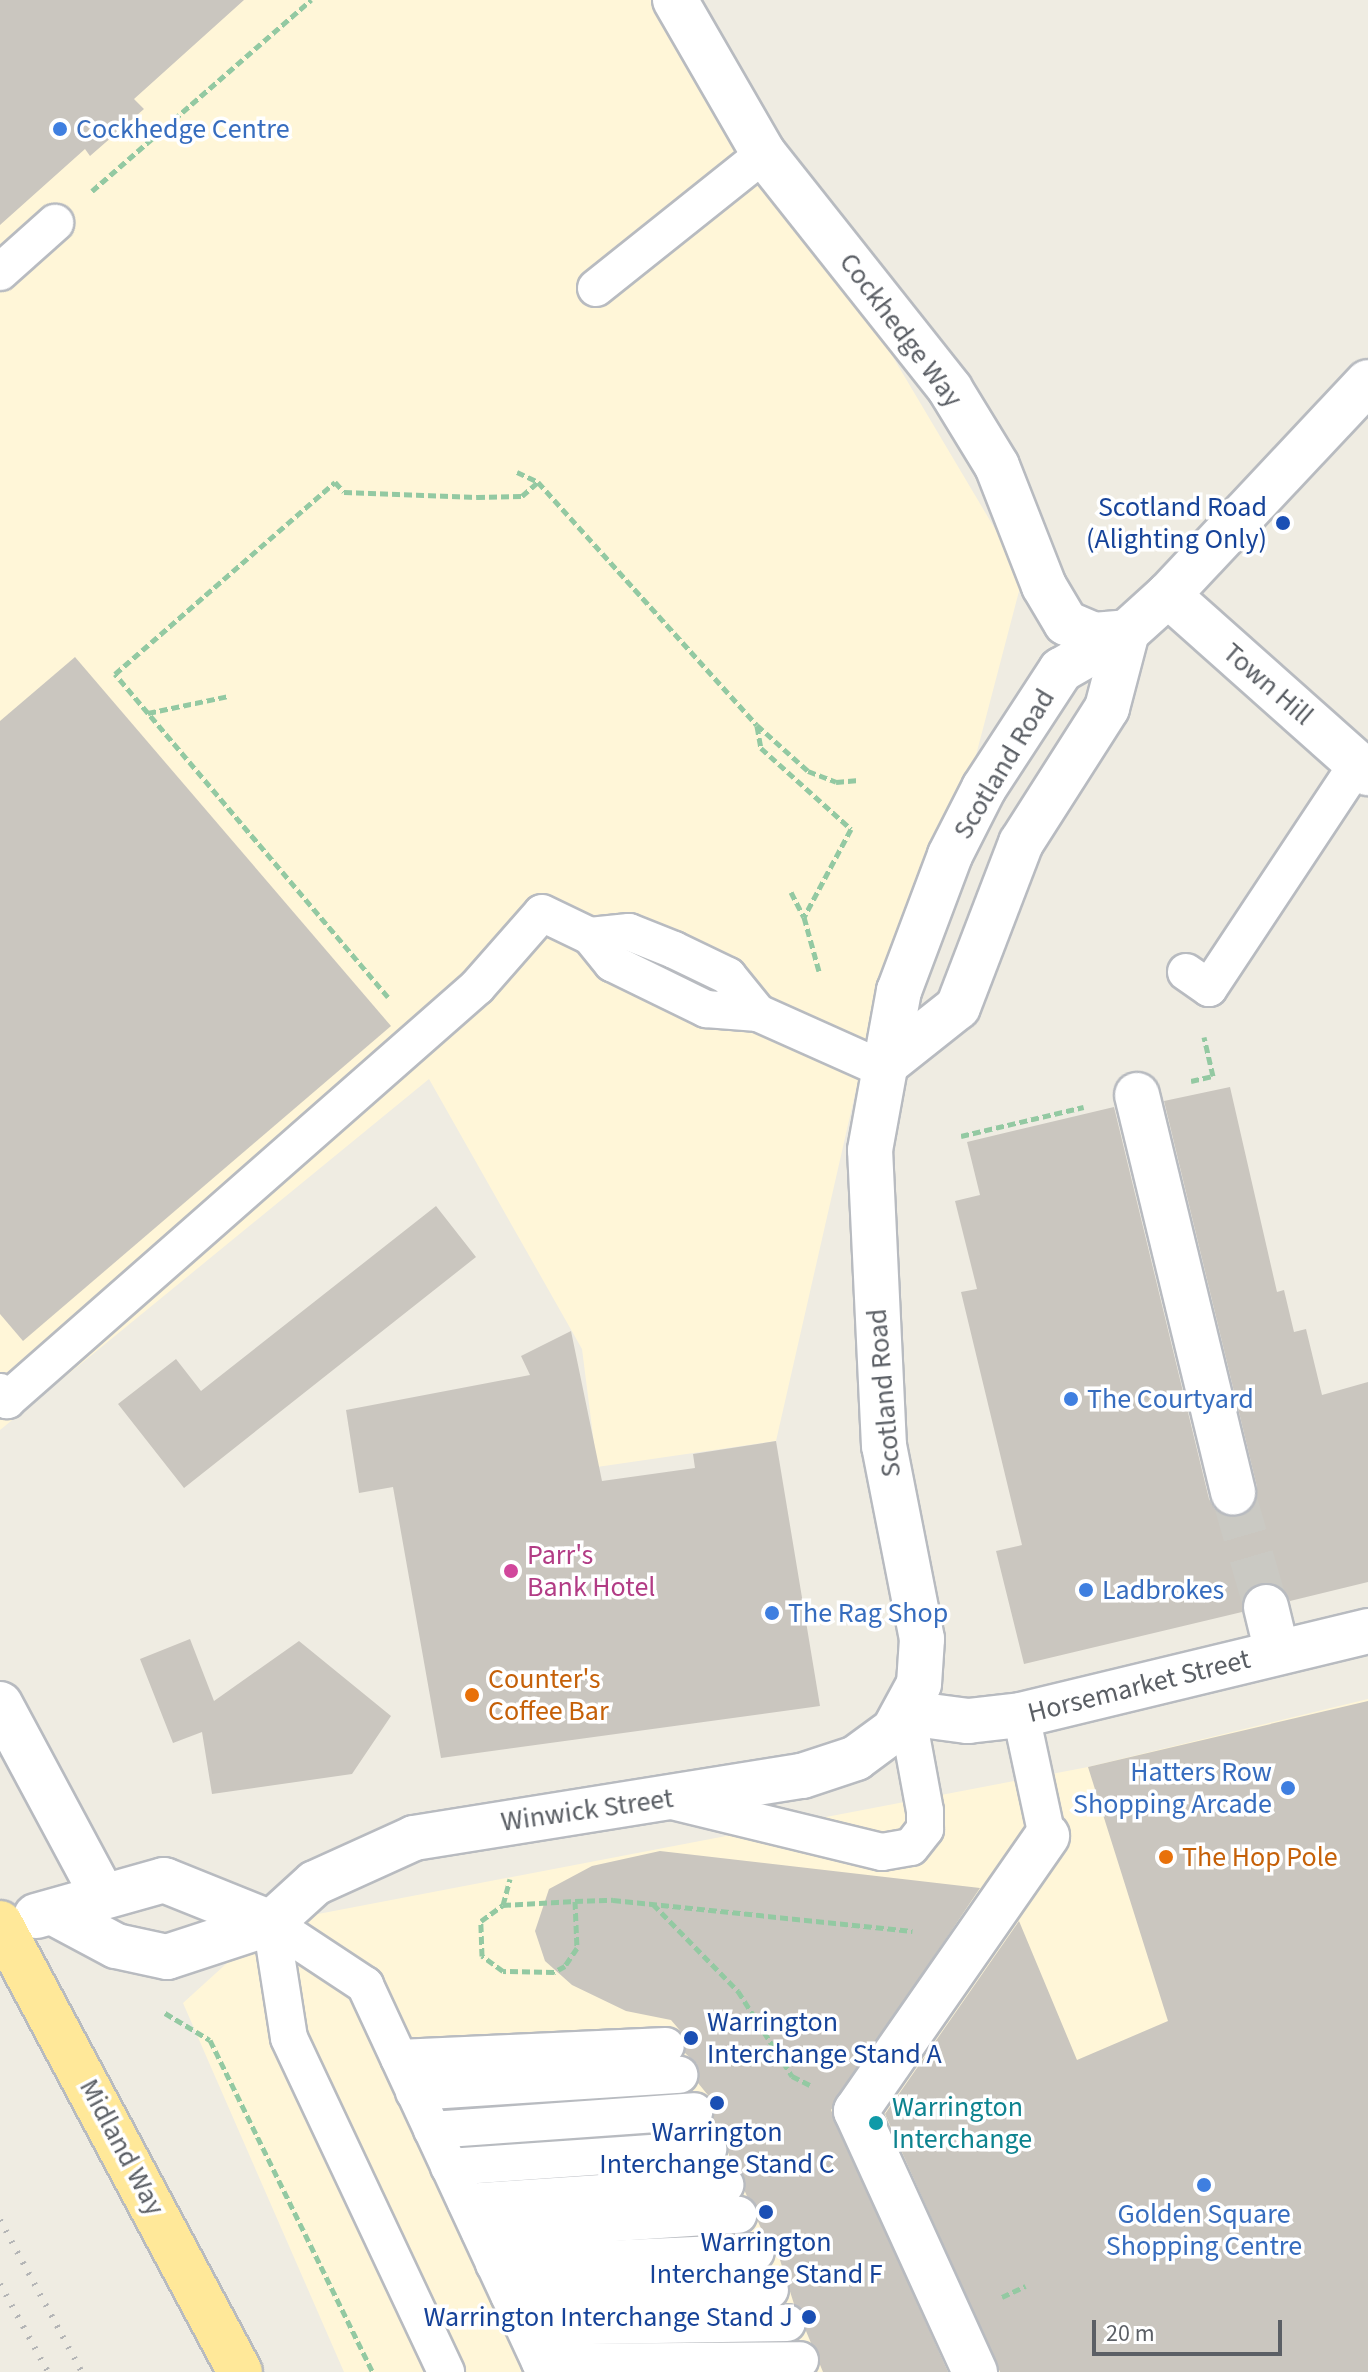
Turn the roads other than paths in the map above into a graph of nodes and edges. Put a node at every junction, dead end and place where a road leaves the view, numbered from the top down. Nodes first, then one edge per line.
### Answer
1 (675, 0) edge
2 (764, 154) junction
3 (55, 223) road end
4 (0, 272) edge
5 (596, 288) dead end
6 (1368, 382) edge
7 (1168, 595) junction
8 (1127, 632) junction
9 (1363, 768) edge
10 (1186, 972) dead end
11 (881, 1068) junction
12 (1137, 1095) dead end
13 (0, 1392) edge
14 (1233, 1493) tunnel mouth
15 (1266, 1607) tunnel mouth
16 (1368, 1631) edge
17 (1277, 1652) junction
18 (0, 1704) edge
19 (907, 1713) junction
20 (1021, 1715) junction
21 (667, 1800) junction
22 (1047, 1836) joint
23 (102, 1894) junction
24 (56, 1914) junction
25 (0, 1923) edge
26 (271, 1923) junction
27 (399, 2058) junction
28 (414, 2092) junction
29 (694, 2111) dead end
30 (432, 2130) junction
31 (708, 2149) dead end
32 (449, 2167) junction
33 (731, 2200) dead end
34 (756, 2252) dead end
35 (495, 2264) junction
36 (770, 2290) dead end
37 (787, 2323) dead end
38 (800, 2360) dead end
39 (542, 2367) edge
40 (240, 2372) edge
41 (446, 2372) edge
42 (975, 2372) edge

1 - 2 street, Cockhedge Way
2 - 5 lane
2 - 8 street, Cockhedge Way
3 - 4 lane
6 - 7 street, Scotland Road
7 - 8 street, Scotland Road
7 - 9 street, Town Hill
8 - 11 street, Scotland Road
8 - 11 street, Scotland Road
9 - 10 lane
11 - 13 lane
11 - 19 street, Scotland Road
12 - 14 street
15 - 17 street
16 - 17 street, Horsemarket Street
17 - 20 street, Horsemarket Street
18 - 23 street
19 - 20 street, Horsemarket Street
19 - 21 street, Winwick Street
19 - 21 lane
20 - 22 lane
21 - 26 street, Winwick Street
22 - 42 street
23 - 24 street
23 - 26 street
24 - 25 street
24 - 26 street, Winwick Street
25 - 40 highway, Midland Way
26 - 27 lane
26 - 41 lane
27 - 28 lane
27 - 28 lane
28 - 30 lane
29 - 30 lane
30 - 32 lane
31 - 32 lane
32 - 35 lane
33 - 35 lane
34 - 35 lane
35 - 36 lane
35 - 37 lane
35 - 39 lane
38 - 39 lane

